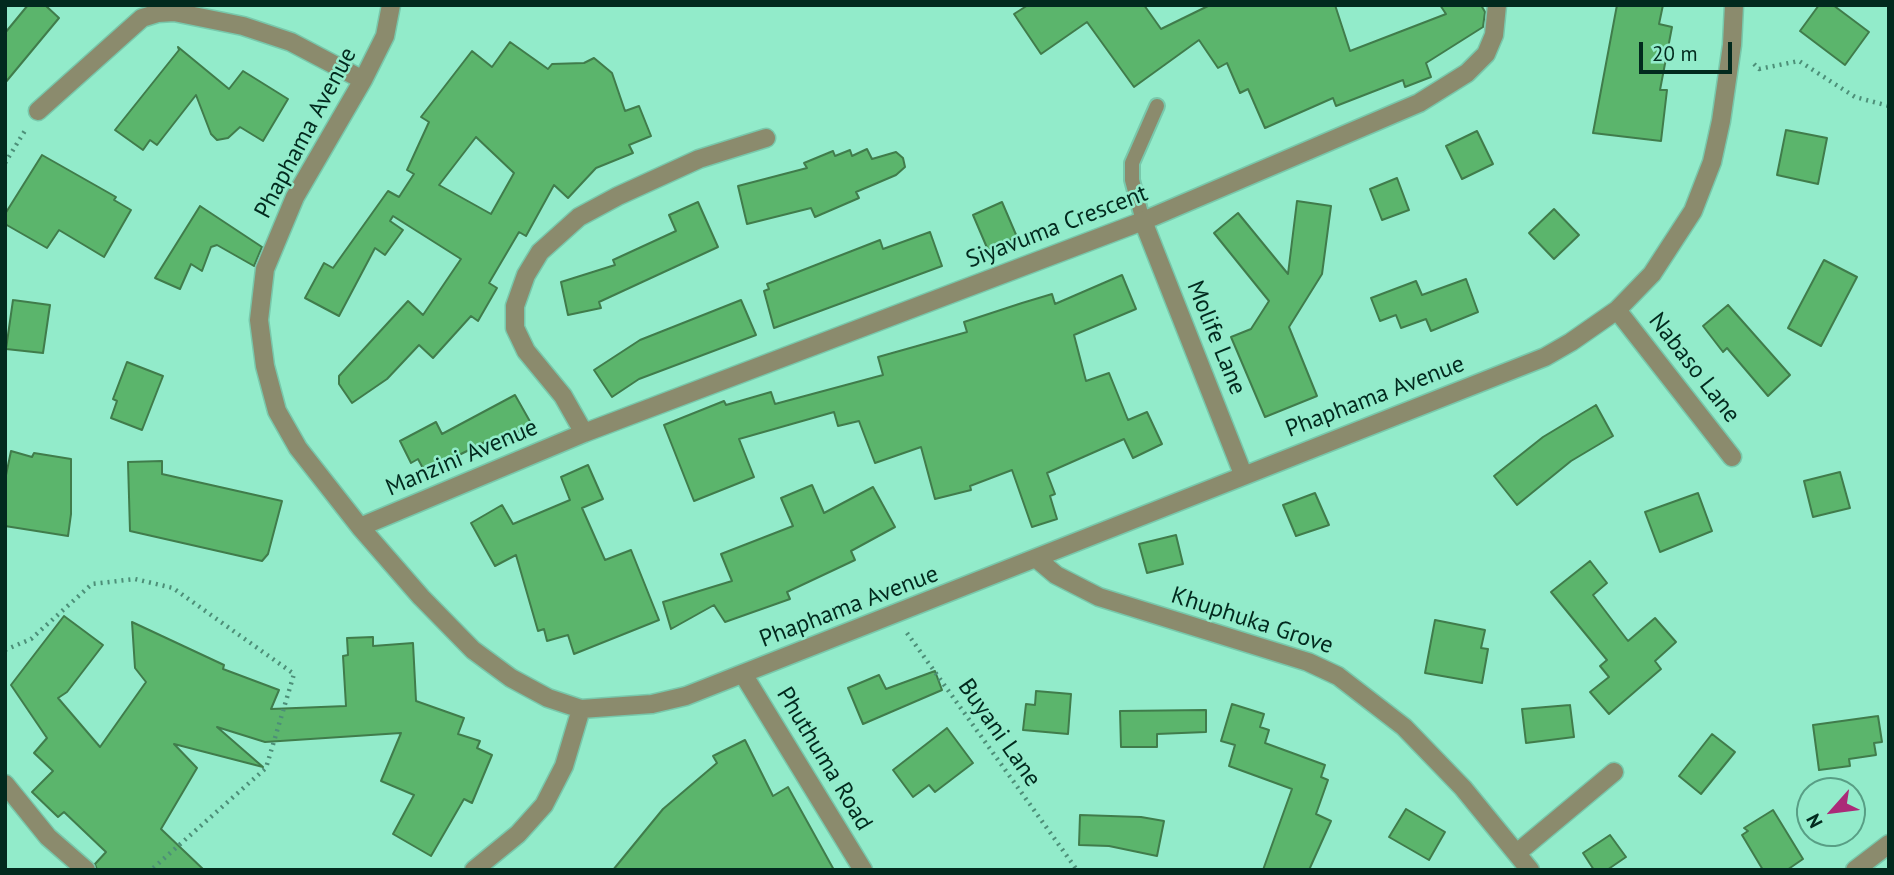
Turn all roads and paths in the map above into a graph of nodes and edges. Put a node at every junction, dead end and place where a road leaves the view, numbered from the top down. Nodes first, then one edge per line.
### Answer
1 (391, 5) edge
2 (1497, 5) edge
3 (1734, 5) edge
4 (1732, 45) junction
5 (363, 80) junction
6 (1157, 106) dead end
7 (1889, 106) edge
8 (38, 111) joint
9 (766, 138) dead end
10 (5, 163) edge
11 (1143, 221) junction
12 (1617, 310) junction
13 (584, 433) junction
14 (1732, 457) dead end
15 (1243, 474) junction
16 (360, 527) junction
17 (1037, 559) junction
18 (895, 615) junction
19 (5, 650) edge
20 (743, 674) junction
21 (582, 709) junction
22 (1614, 772) dead end
23 (5, 784) edge
24 (1889, 844) edge
25 (1517, 853) junction
26 (86, 870) edge
27 (151, 870) edge
28 (474, 870) edge
29 (863, 870) edge
30 (1077, 870) edge
31 (1530, 870) edge
32 (1855, 870) edge

1 - 5 street, Phaphama Avenue
2 - 11 street, Siyavuma Crescent
3 - 4 street, Phaphama Avenue
4 - 7 path
4 - 12 street, Phaphama Avenue
5 - 8 street
5 - 16 street, Phaphama Avenue
6 - 11 lane
8 - 10 path
9 - 13 street
11 - 13 street, Siyavuma Crescent
11 - 15 street, Molife Lane
12 - 14 street, Nabaso Lane
12 - 15 street, Phaphama Avenue
13 - 16 street, Manzini Avenue
15 - 17 street, Phaphama Avenue
16 - 21 street, Phaphama Avenue
17 - 18 street, Phaphama Avenue
17 - 25 street, Khuphuka Grove
18 - 20 street, Phaphama Avenue
18 - 30 path, Buyani Lane
19 - 27 path
20 - 21 street, Phaphama Avenue
20 - 29 street, Phuthuma Road
21 - 28 street
22 - 25 street
23 - 26 street
24 - 32 street
25 - 31 street, Khuphuka Grove

